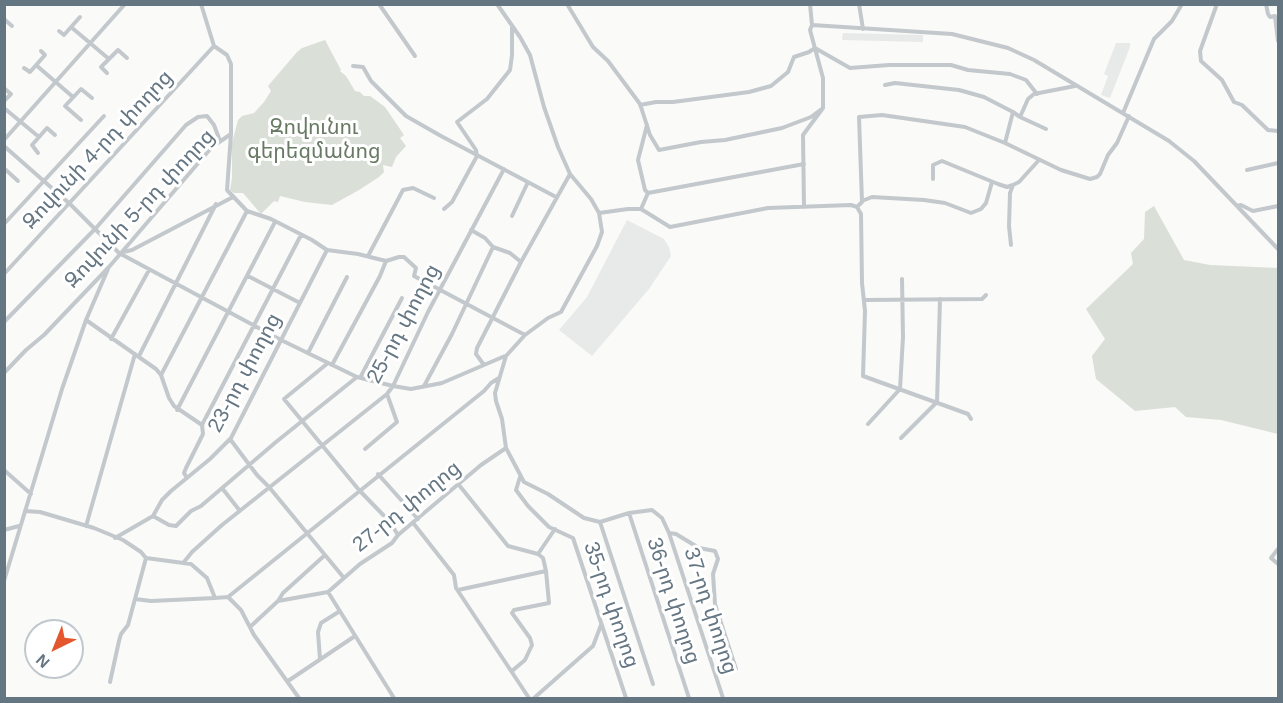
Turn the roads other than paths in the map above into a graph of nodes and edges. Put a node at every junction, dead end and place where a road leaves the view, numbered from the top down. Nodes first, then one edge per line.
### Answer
1 (125, 4) edge
2 (201, 4) edge
3 (379, 4) edge
4 (497, 4) edge
5 (567, 4) edge
6 (810, 4) edge
7 (859, 4) edge
8 (1182, 4) edge
9 (1217, 4) edge
10 (1266, 4) edge
11 (1276, 15) edge
12 (80, 17) dead end
13 (4, 19) edge
14 (812, 25) junction
15 (12, 26) dead end
16 (71, 27) junction
17 (512, 27) junction
18 (863, 29) junction
19 (59, 31) dead end
20 (1278, 41) edge
21 (91, 44) junction
22 (214, 46) junction
23 (814, 48) junction
24 (40, 51) dead end
25 (415, 56) dead end
26 (127, 58) dead end
27 (108, 60) junction
28 (36, 65) junction
29 (353, 66) dead end
30 (24, 68) dead end
31 (107, 73) dead end
32 (55, 82) junction
33 (885, 85) dead end
34 (1076, 86) junction
35 (5, 89) edge
36 (1037, 94) junction
37 (73, 97) junction
38 (92, 98) dead end
39 (4, 101) edge
40 (640, 105) junction
41 (4, 108) edge
42 (823, 108) junction
43 (1013, 112) junction
44 (1123, 113) junction
45 (1129, 116) junction
46 (104, 117) dead end
47 (1020, 117) junction
48 (81, 120) dead end
49 (21, 121) junction
50 (647, 125) junction
51 (1046, 129) dead end
52 (1278, 131) edge
53 (231, 134) junction
54 (55, 135) dead end
55 (39, 137) junction
56 (4, 140) edge
57 (220, 141) junction
58 (1005, 143) junction
59 (4, 146) edge
60 (38, 153) dead end
61 (477, 156) junction
62 (1040, 160) junction
63 (1278, 163) edge
64 (804, 164) junction
65 (504, 169) junction
66 (1247, 170) dead end
67 (4, 172) edge
68 (570, 174) junction
69 (933, 179) dead end
70 (43, 180) junction
71 (18, 181) dead end
72 (528, 182) junction
73 (992, 182) junction
74 (1013, 185) junction
75 (648, 193) junction
76 (232, 197) junction
77 (556, 197) junction
78 (434, 198) dead end
79 (862, 202) junction
80 (70, 204) junction
81 (216, 204) junction
82 (1237, 206) junction
83 (1278, 206) edge
84 (804, 207) junction
85 (857, 207) junction
86 (444, 209) dead end
87 (641, 209) junction
88 (247, 211) junction
89 (599, 213) junction
90 (512, 216) dead end
91 (275, 221) junction
92 (4, 224) edge
93 (96, 228) junction
94 (471, 230) junction
95 (301, 236) junction
96 (1011, 245) dead end
97 (494, 247) junction
98 (1278, 249) edge
99 (327, 250) junction
100 (119, 253) junction
101 (368, 256) junction
102 (386, 261) junction
103 (521, 262) junction
104 (109, 267) junction
105 (149, 270) junction
106 (4, 274) edge
107 (247, 276) junction
108 (346, 277) dead end
109 (902, 279) dead end
110 (176, 285) junction
111 (273, 290) junction
112 (441, 290) junction
113 (986, 295) dead end
114 (202, 298) junction
115 (402, 298) dead end
116 (940, 299) junction
117 (865, 300) junction
118 (902, 300) junction
119 (300, 303) junction
120 (466, 304) junction
121 (229, 312) junction
122 (492, 318) junction
123 (86, 320) junction
124 (4, 322) edge
125 (255, 326) junction
126 (525, 335) junction
127 (111, 339) junction
128 (281, 340) junction
129 (308, 354) junction
130 (137, 355) junction
131 (506, 356) junction
132 (330, 364) junction
133 (484, 365) junction
134 (4, 373) edge
135 (161, 375) junction
136 (359, 378) junction
137 (500, 378) junction
138 (393, 386) junction
139 (424, 387) junction
140 (900, 389) junction
141 (387, 394) junction
142 (937, 402) junction
143 (177, 410) junction
144 (971, 419) dead end
145 (301, 422) junction
146 (868, 424) dead end
147 (202, 425) junction
148 (901, 438) dead end
149 (230, 439) junction
150 (320, 445) junction
151 (506, 448) junction
152 (365, 449) dead end
153 (250, 464) junction
154 (4, 470) edge
155 (378, 474) junction
156 (519, 477) junction
157 (187, 478) junction
158 (459, 485) junction
159 (269, 487) junction
160 (222, 488) junction
161 (359, 490) junction
162 (31, 494) junction
163 (26, 511) junction
164 (240, 511) junction
165 (629, 513) junction
166 (153, 516) junction
167 (418, 519) junction
168 (600, 522) junction
169 (414, 524) junction
170 (20, 525) junction
171 (86, 526) junction
172 (555, 529) junction
173 (4, 530) edge
174 (669, 533) junction
175 (307, 534) junction
176 (398, 535) junction
177 (115, 538) junction
178 (1278, 549) edge
179 (538, 554) junction
180 (325, 555) junction
181 (146, 558) junction
182 (184, 562) junction
183 (1278, 564) edge
184 (546, 572) junction
185 (344, 578) junction
186 (4, 581) edge
187 (458, 591) junction
188 (328, 592) junction
189 (228, 597) junction
190 (134, 598) junction
191 (215, 598) junction
192 (279, 601) junction
193 (340, 611) junction
194 (601, 624) junction
195 (250, 627) junction
196 (355, 636) junction
197 (320, 659) junction
198 (736, 669) dead end
199 (512, 670) junction
200 (288, 681) junction
201 (110, 682) dead end
202 (653, 684) dead end
203 (299, 699) edge
204 (394, 699) edge
205 (529, 699) edge
206 (534, 699) edge
207 (626, 699) edge
208 (689, 699) edge
209 (723, 699) edge

1 - 21 street
2 - 22 street
3 - 25 street
4 - 17 street
5 - 40 street
6 - 14 street
7 - 18 street
8 - 44 street
9 - 52 street
10 - 11 street
11 - 20 street
12 - 16 street
13 - 15 street
14 - 18 street
14 - 23 street
16 - 19 street
16 - 21 street
17 - 61 street
17 - 68 street
18 - 34 street
21 - 27 street
21 - 32 street
22 - 53 street, Զովունի 5-րդ փողոց
22 - 80 street, Զովունի 4-րդ փողոց
23 - 36 street
23 - 40 street
23 - 42 street
24 - 28 street
26 - 27 street
27 - 31 street
28 - 30 street
28 - 32 street
29 - 61 street
32 - 37 street
32 - 49 street
33 - 43 street
34 - 36 street
34 - 44 street
35 - 39 street
36 - 47 street
37 - 38 street
37 - 48 street
40 - 50 street
41 - 49 street
42 - 50 street
42 - 64 street
43 - 47 street
43 - 58 street
44 - 45 street
45 - 62 street
45 - 82 street
46 - 70 street
47 - 51 street
49 - 55 street
49 - 56 street
50 - 75 street
53 - 57 street, Զովունի 5-րդ փողոց
53 - 76 street
54 - 55 street
55 - 60 street
57 - 93 street
57 - 100 street, Զովունի 5-րդ փողոց
58 - 62 street
58 - 79 street
59 - 70 street
61 - 65 street
61 - 86 street
62 - 74 street
63 - 66 street
64 - 75 street
64 - 84 street
65 - 72 street
65 - 94 street, 25-րդ փողոց
67 - 71 street
68 - 77 street
68 - 89 street
69 - 73 street
70 - 80 street
70 - 92 street
72 - 77 street
72 - 90 street
73 - 74 street
73 - 79 street
74 - 96 street
75 - 87 street
76 - 81 street
76 - 88 street
77 - 103 street
78 - 101 street
79 - 85 street
80 - 93 street
80 - 106 street, Զովունի 4-րդ փողոց
81 - 100 street
81 - 110 street
82 - 83 street
82 - 98 street
84 - 85 street
84 - 87 street
85 - 117 street
87 - 89 street
88 - 91 street
88 - 114 street
89 - 126 street
91 - 95 street
91 - 107 street
93 - 100 street
93 - 124 street
94 - 97 street
94 - 112 street, 25-րդ փողոց
95 - 99 street
95 - 111 street
97 - 103 street
97 - 120 street
99 - 101 street
99 - 119 street, 23-րդ փողոց
100 - 104 street, Զովունի 5-րդ փողոց
100 - 105 street
101 - 102 street
102 - 112 street
102 - 132 street
103 - 122 street
104 - 123 street
104 - 134 street, Զովունի 5-րդ փողոց
105 - 110 street
105 - 127 street
107 - 111 street
107 - 121 street
108 - 129 street
109 - 118 street
110 - 114 street
110 - 130 street
111 - 119 street
111 - 125 street
112 - 120 street
112 - 138 street, 25-րդ փողոց
113 - 116 street
114 - 121 street
114 - 135 street
115 - 136 street
116 - 118 street
116 - 142 street
117 - 118 street
117 - 140 street
118 - 140 street
119 - 128 street, 23-րդ փողոց
120 - 122 street
120 - 139 street
121 - 125 street
121 - 143 street
122 - 126 street
122 - 133 street
123 - 127 street
123 - 162 street
125 - 128 street
125 - 147 street
126 - 131 street
127 - 130 street
128 - 129 street
128 - 149 street, 23-րդ փողոց
129 - 132 street
130 - 135 street
130 - 171 street
131 - 133 street
131 - 137 street, 35-րդ փողոց
132 - 136 street
132 - 145 street
133 - 139 street
135 - 143 street
136 - 138 street
136 - 145 street
137 - 151 street, 35-րդ փողոց
137 - 155 street
138 - 139 street
138 - 141 street, 25-րդ փողոց
140 - 142 street
140 - 146 street
141 - 150 street, 25-րդ փողոց
141 - 152 street
142 - 144 street
142 - 148 street
143 - 147 street
145 - 150 street
145 - 153 street
147 - 157 street
149 - 153 street
149 - 157 street, 23-րդ փողոց
150 - 159 street, 25-րդ փողոց
150 - 161 street
151 - 156 street, 35-րդ փողոց
151 - 158 street, 27-րդ փողոց
153 - 159 street
153 - 160 street
154 - 162 street
155 - 161 street
155 - 167 street
156 - 168 street
156 - 172 street, 35-րդ փողոց
157 - 166 street, 23-րդ փողոց
158 - 167 street, 27-րդ փողոց
158 - 179 street
159 - 164 street, 25-րդ փողոց
159 - 175 street
160 - 164 street
160 - 166 street
161 - 175 street
161 - 176 street
162 - 163 street
163 - 170 street
163 - 171 street
164 - 182 street, 25-րդ փողոց
165 - 168 street
165 - 174 street
165 - 208 street, 36-րդ փողոց
166 - 177 street, 23-րդ փողոց
167 - 169 street, 27-րդ փողոց
168 - 202 street
169 - 176 street, 27-րդ փողոց
169 - 187 street
170 - 173 street
170 - 186 street
171 - 177 street
172 - 179 street
172 - 194 street, 35-րդ փողոց
174 - 198 street
174 - 209 street, 37-րդ փողոց
175 - 180 street
175 - 189 street
176 - 185 street, 27-րդ փողոց
177 - 181 street
178 - 183 street
179 - 184 street
180 - 185 street
180 - 192 street
181 - 182 street
181 - 190 street
182 - 191 street
184 - 187 street
184 - 199 street
185 - 188 street, 27-րդ փողոց
187 - 199 street
188 - 192 street
188 - 193 street
189 - 191 street
189 - 195 street
190 - 191 street
190 - 201 street
192 - 195 street
193 - 196 street
193 - 197 street
194 - 206 street
194 - 207 street, 35-րդ փողոց
195 - 200 street
196 - 197 street
196 - 204 street
197 - 200 street
199 - 205 street
200 - 203 street

